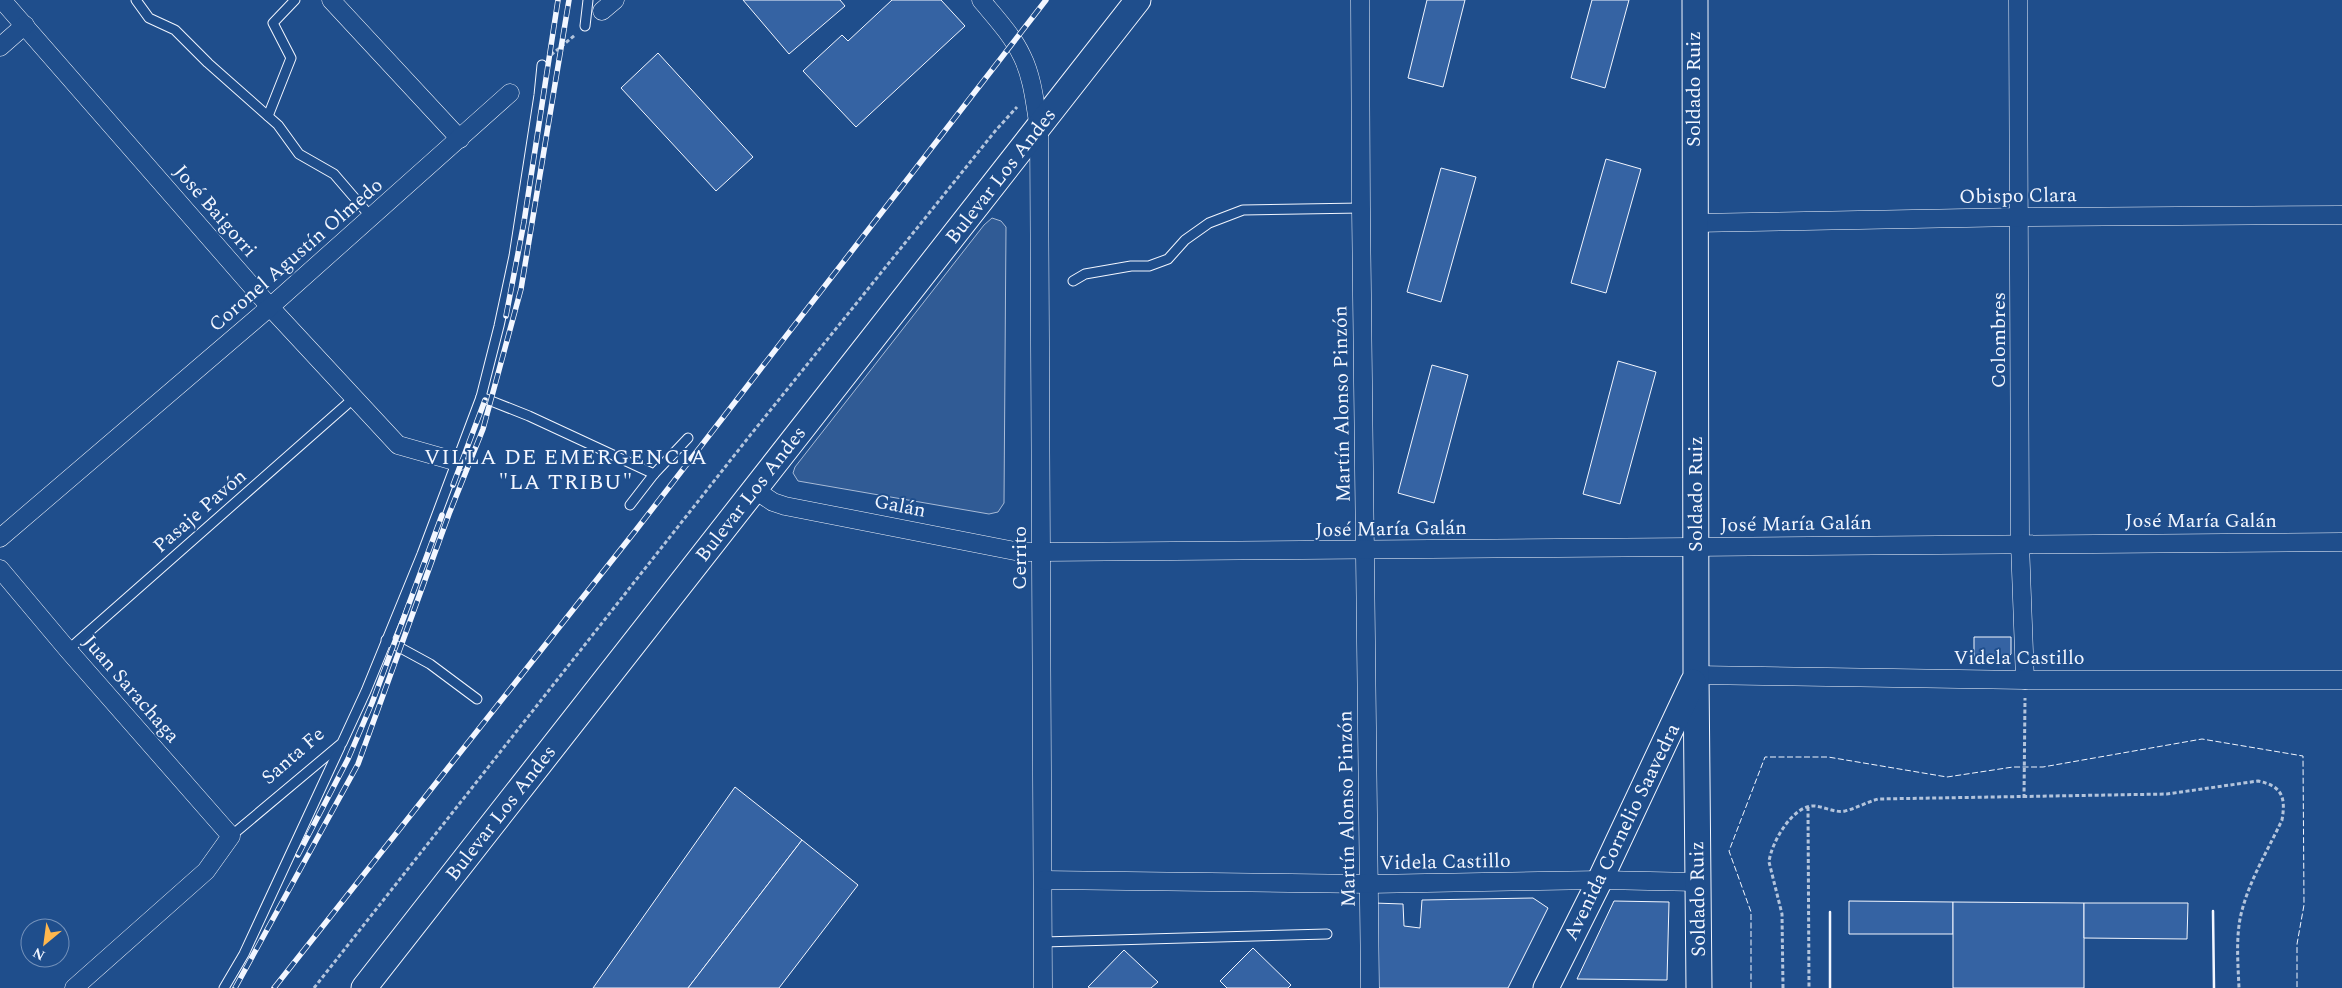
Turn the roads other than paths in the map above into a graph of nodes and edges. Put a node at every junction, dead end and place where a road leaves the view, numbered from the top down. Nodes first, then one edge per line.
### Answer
1 (2, 0) edge
2 (136, 0) edge
3 (295, 0) edge
4 (331, 0) edge
5 (588, 0) edge
6 (981, 0) edge
7 (1138, 0) edge
8 (1360, 0) edge
9 (1694, 0) edge
10 (2018, 0) edge
11 (24, 25) junction
12 (585, 26) road end
13 (0, 47) edge
14 (542, 65) road end
15 (510, 94) dead end
16 (268, 116) junction
17 (1038, 128) junction
18 (460, 139) junction
19 (1361, 208) junction
20 (2342, 215) edge
21 (371, 217) junction
22 (2020, 217) junction
23 (1694, 223) junction
24 (1073, 281) dead end
25 (270, 307) junction
26 (481, 397) junction
27 (354, 398) junction
28 (688, 438) dead end
29 (458, 462) junction
30 (654, 474) junction
31 (755, 490) junction
32 (630, 505) dead end
33 (0, 538) edge
34 (2342, 542) edge
35 (2020, 543) junction
36 (1696, 546) junction
37 (1365, 550) junction
38 (1041, 552) junction
39 (0, 569) edge
40 (386, 640) junction
41 (68, 650) junction
42 (1696, 675) junction
43 (2025, 680) junction
44 (2342, 680) edge
45 (477, 699) dead end
46 (342, 743) junction
47 (231, 836) junction
48 (1043, 880) junction
49 (1600, 880) junction
50 (1698, 882) junction
51 (1369, 884) junction
52 (1327, 934) dead end
53 (1043, 942) junction
54 (74, 988) edge
55 (224, 988) edge
56 (364, 988) edge
57 (1043, 988) edge
58 (1370, 988) edge
59 (1546, 988) edge
60 (1699, 988) edge

1 - 11 street, José Baigorri
2 - 16 lane
3 - 16 lane
4 - 18 street
5 - 12 lane
6 - 17 street, Cerrito
7 - 17 main road, Bulevar Los Andes
8 - 19 street, Martín Alonso Pinzón
9 - 23 main road, Soldado Ruiz
10 - 22 street, Colombres
11 - 13 street
11 - 25 street, José Baigorri
14 - 26 lane, Santa Fe
15 - 18 street, Coronel Agustín Olmedo
16 - 21 lane
17 - 31 main road, Bulevar Los Andes
17 - 38 street, Cerrito
18 - 21 street, Coronel Agustín Olmedo
19 - 24 lane
19 - 37 street, Martín Alonso Pinzón
20 - 22 street, Obispo Clara
21 - 25 street, Coronel Agustín Olmedo
22 - 23 street, Obispo Clara
22 - 35 street, Colombres
23 - 36 main road, Soldado Ruiz
25 - 27 street, José Baigorri
25 - 33 street, Coronel Agustín Olmedo
26 - 29 lane, Santa Fe
26 - 30 lane
27 - 29 street, José Baigorri
27 - 41 lane, Pasaje Pavón
28 - 30 lane
29 - 40 lane, Santa Fe
30 - 32 lane
31 - 38 street, Galán
31 - 56 main road, Bulevar Los Andes
34 - 35 street, José María Galán
35 - 36 street, José María Galán
35 - 43 street, Colombres
36 - 37 street, José María Galán
36 - 42 main road, Soldado Ruiz
37 - 38 street, José María Galán
37 - 51 street, Martín Alonso Pinzón
38 - 48 street, Cerrito
39 - 41 street, Juan Sarachaga
40 - 45 lane
40 - 46 lane, Santa Fe
41 - 47 street, Juan Sarachaga
42 - 43 street, Videla Castillo
42 - 49 main road, Avenida Cornelio Saavedra
42 - 50 main road, Soldado Ruiz
43 - 44 street, Videla Castillo
46 - 47 lane, Santa Fe
46 - 55 lane
47 - 54 street, Santa Fe
48 - 51 street, Videla Castillo
48 - 53 street, Cerrito
49 - 50 street, Videla Castillo
49 - 51 street, Videla Castillo
49 - 59 main road, Avenida Cornelio Saavedra
50 - 60 main road, Soldado Ruiz
51 - 58 street, Martín Alonso Pinzón
52 - 53 lane
53 - 57 street, Cerrito

